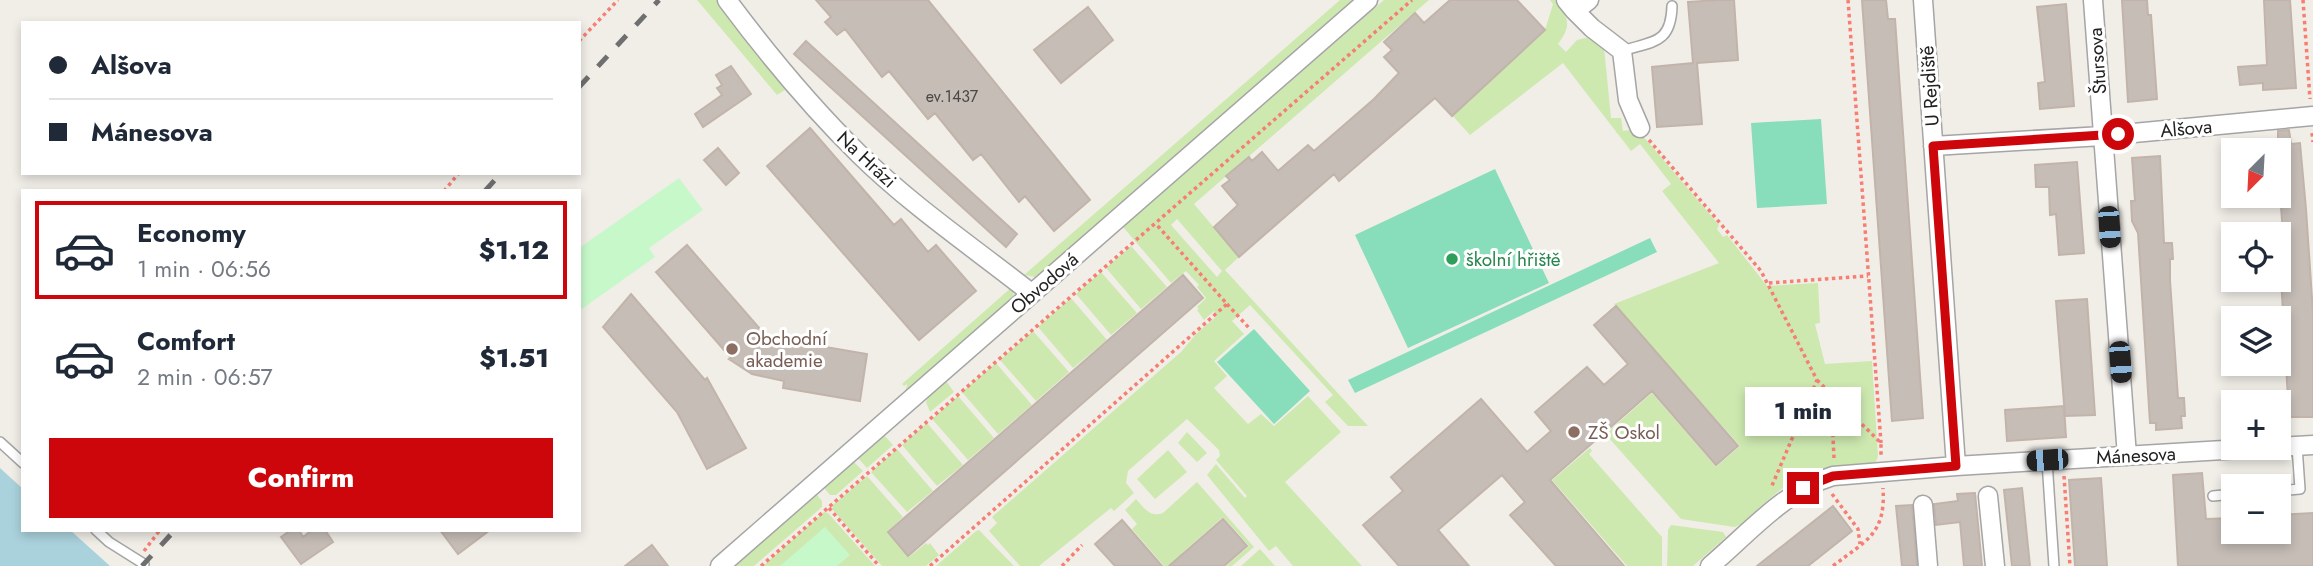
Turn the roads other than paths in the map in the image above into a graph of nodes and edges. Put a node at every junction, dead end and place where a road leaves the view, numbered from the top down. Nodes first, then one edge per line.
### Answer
1 (727, 0) edge
2 (1368, 0) edge
3 (1923, 0) edge
4 (2093, 0) edge
5 (1577, 4) edge
6 (1672, 6) dead end
7 (1622, 51) junction
8 (2313, 116) edge
9 (1640, 128) road end
10 (2102, 136) junction
11 (1933, 146) junction
12 (1031, 293) junction
13 (0, 442) edge
14 (2296, 446) edge
15 (2221, 450) edge
16 (2127, 456) junction
17 (2047, 460) junction
18 (21, 461) edge
19 (1956, 466) junction
20 (2291, 490) edge
21 (2221, 495) edge
22 (1988, 496) dead end
23 (2213, 496) dead end
24 (1923, 505) dead end
25 (98, 532) edge
26 (140, 561) road end
27 (720, 566) edge
28 (1710, 566) edge
29 (1928, 566) edge
30 (1995, 566) edge
31 (2054, 566) edge

1 - 12 street, Na Hrázi
2 - 12 street, Obvodová
3 - 11 street, U Rejdiště
4 - 10 street, Štursova
5 - 7 street
6 - 7 lane
7 - 9 street
8 - 10 street, Alšova
10 - 11 street, Alšova
10 - 16 street, Štursova
11 - 19 street, U Rejdiště
12 - 27 street, Obvodová
13 - 18 lane
14 - 20 lane
15 - 16 street, Mánesova
16 - 17 street, Mánesova
17 - 19 street, Mánesova
17 - 31 lane
19 - 28 street, Mánesova
21 - 23 lane
22 - 30 street
24 - 29 street
25 - 26 lane

